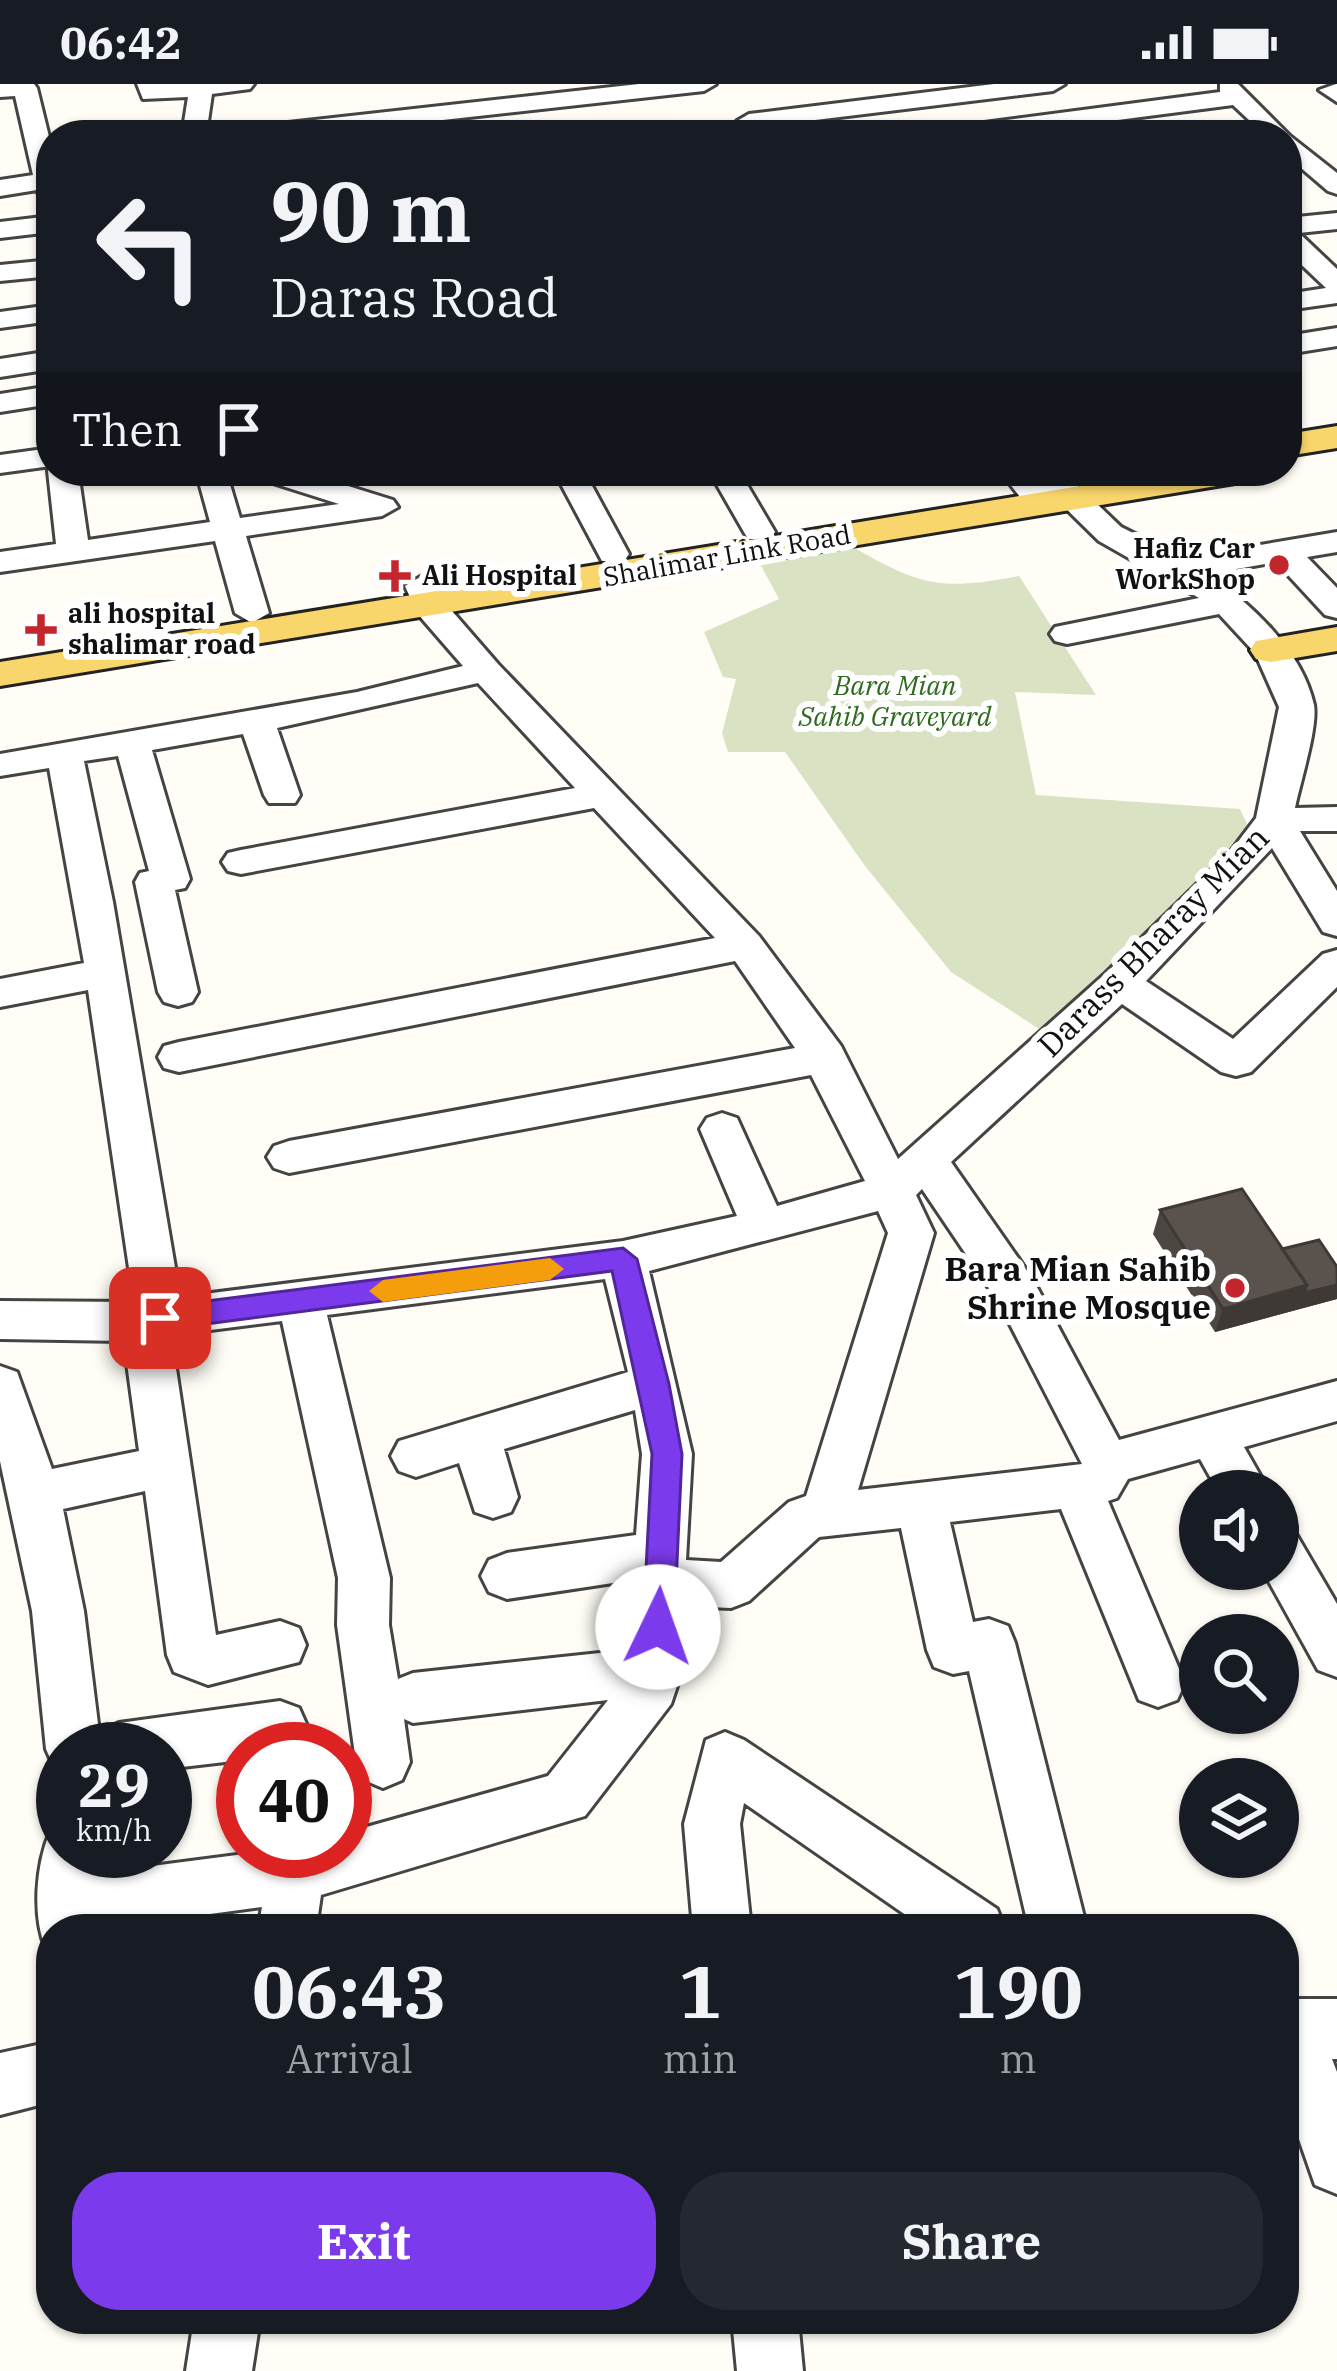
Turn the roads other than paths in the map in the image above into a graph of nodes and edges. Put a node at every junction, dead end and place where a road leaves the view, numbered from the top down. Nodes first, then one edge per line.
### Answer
1 (238, 84) edge
2 (704, 84) edge
3 (796, 84) edge
4 (200, 88) junction
5 (961, 89) edge
6 (0, 90) edge
7 (1111, 91) edge
8 (147, 96) edge
9 (895, 102) edge
10 (1057, 102) edge
11 (1148, 109) junction
12 (820, 113) junction
13 (33, 120) junction
14 (196, 120) edge
15 (252, 120) edge
16 (382, 120) edge
17 (748, 120) edge
18 (826, 120) edge
19 (991, 120) edge
20 (1024, 120) edge
21 (1160, 120) edge
22 (1263, 120) edge
23 (0, 123) edge
24 (1321, 140) dead end
25 (1302, 141) edge
26 (1302, 156) edge
27 (36, 163) edge
28 (1337, 186) edge
29 (0, 188) edge
30 (36, 189) edge
31 (1337, 220) edge
32 (1302, 224) edge
33 (36, 226) edge
34 (0, 230) edge
35 (1302, 266) edge
36 (36, 269) edge
37 (0, 273) edge
38 (1337, 284) edge
39 (1337, 295) edge
40 (1302, 300) edge
41 (36, 315) edge
42 (0, 320) edge
43 (1337, 337) edge
44 (1302, 343) edge
45 (36, 362) edge
46 (0, 368) edge
47 (36, 397) edge
48 (0, 403) edge
49 (1337, 437) edge
50 (1302, 443) edge
51 (1337, 456) edge
52 (36, 459) edge
53 (1302, 462) edge
54 (0, 464) edge
55 (65, 486) edge
56 (216, 486) edge
57 (315, 486) edge
58 (577, 486) edge
59 (733, 486) edge
60 (1042, 488) edge
61 (228, 530) junction
62 (759, 532) junction
63 (1337, 542) edge
64 (1284, 551) junction
65 (73, 552) junction
66 (614, 554) junction
67 (0, 562) edge
68 (1179, 569) junction
69 (426, 596) junction
70 (1227, 602) junction
71 (1337, 608) edge
72 (252, 613) junction
73 (1067, 634) dead end
74 (1337, 639) edge
75 (1271, 650) junction
76 (0, 651) edge
77 (486, 671) junction
78 (0, 674) edge
79 (257, 722) junction
80 (133, 745) junction
81 (65, 755) junction
82 (0, 765) edge
83 (281, 795) dead end
84 (600, 795) junction
85 (1337, 819) edge
86 (1274, 820) junction
87 (241, 862) dead end
88 (1337, 923) edge
89 (745, 946) junction
90 (1337, 964) edge
91 (105, 973) junction
92 (1120, 983) junction
93 (178, 992) dead end
94 (0, 993) edge
95 (179, 1057) dead end
96 (826, 1057) junction
97 (722, 1129) dead end
98 (289, 1156) dead end
99 (910, 1174) junction
100 (764, 1227) junction
101 (623, 1259) junction
102 (301, 1302) junction
103 (1, 1309) edge
104 (152, 1319) junction
105 (655, 1384) junction
106 (0, 1386) edge
107 (1333, 1410) edge
108 (1212, 1435) junction
109 (476, 1437) junction
110 (416, 1456) dead end
111 (166, 1466) junction
112 (1232, 1470) edge
113 (1092, 1475) junction
114 (36, 1492) junction
115 (493, 1497) dead end
116 (921, 1504) junction
117 (825, 1515) junction
118 (662, 1568) junction
119 (507, 1576) dead end
120 (1299, 1587) edge
121 (280, 1645) dead end
122 (1337, 1654) edge
123 (655, 1672) junction
124 (1158, 1683) dead end
125 (412, 1698) dead end
126 (70, 1722) edge
127 (383, 1762) dead end
128 (68, 1895) edge
129 (292, 1902) edge
130 (721, 1914) edge
131 (954, 1914) edge
132 (1054, 1914) edge
133 (1304, 2029) edge
134 (36, 2076) edge
135 (0, 2084) edge
136 (1337, 2163) edge
137 (224, 2334) edge
138 (766, 2334) edge
139 (218, 2371) edge
140 (770, 2371) edge

1 - 4 street
1 - 15 street
2 - 16 street
3 - 12 street
4 - 8 street
4 - 14 street
5 - 9 street
5 - 10 street
5 - 19 street
6 - 13 street
7 - 10 street
7 - 11 street
9 - 12 street
10 - 11 street
10 - 20 street
11 - 21 street
11 - 22 street
12 - 17 street
12 - 18 street
13 - 23 street
13 - 27 street
24 - 25 street
26 - 28 street
29 - 30 street
31 - 32 street
33 - 34 street
35 - 38 street
36 - 37 street
39 - 40 street
41 - 42 street
43 - 44 street
45 - 46 street
47 - 48 street
49 - 50 main road
51 - 53 main road
52 - 54 street
55 - 65 street
56 - 61 street
57 - 61 street
58 - 66 street
59 - 62 street
60 - 62 main road, Shalimar Link Road
60 - 68 street, Darass Bharay Mian
60 - 69 main road, Shalimar Link Road
61 - 65 street
61 - 72 street
62 - 66 main road, Shalimar Link Road
63 - 64 street
64 - 68 street
64 - 71 street
65 - 67 street
66 - 69 main road, Shalimar Link Road
68 - 70 street, Darass Bharay Mian
69 - 72 main road, Shalimar Link Road
69 - 77 street
69 - 78 main road, Shalimar Link Road
70 - 73 street
70 - 75 street, Darass Bharay Mian
72 - 76 main road, Shalimar Link Road
74 - 75 main road
75 - 86 street, Darass Bharay Mian
77 - 79 street
77 - 84 street
79 - 80 street
79 - 83 street
80 - 81 street
80 - 93 street
81 - 82 street
81 - 91 street
84 - 87 street
84 - 89 street
85 - 86 street
86 - 88 street
86 - 92 street, Darass Bharay Mian
89 - 95 street
89 - 96 street
90 - 92 street
91 - 94 street
91 - 104 street
92 - 99 street, Darass Bharay Mian
96 - 98 street
96 - 99 street
97 - 100 street
99 - 100 street
99 - 113 street
99 - 117 street
100 - 101 street
101 - 102 street
101 - 105 street
102 - 104 street
102 - 127 street
103 - 104 street
104 - 111 street
105 - 109 street
105 - 118 street
106 - 114 street
107 - 108 street
108 - 112 street
108 - 113 street
109 - 110 street
109 - 115 street
111 - 114 street
111 - 121 street
113 - 116 street
113 - 124 street
114 - 126 street
116 - 117 street
116 - 132 street
117 - 118 street
118 - 119 street
118 - 123 street
120 - 122 street
123 - 125 street
123 - 129 street
128 - 129 street
130 - 131 street
133 - 136 street
134 - 135 street
137 - 139 street
138 - 140 street

